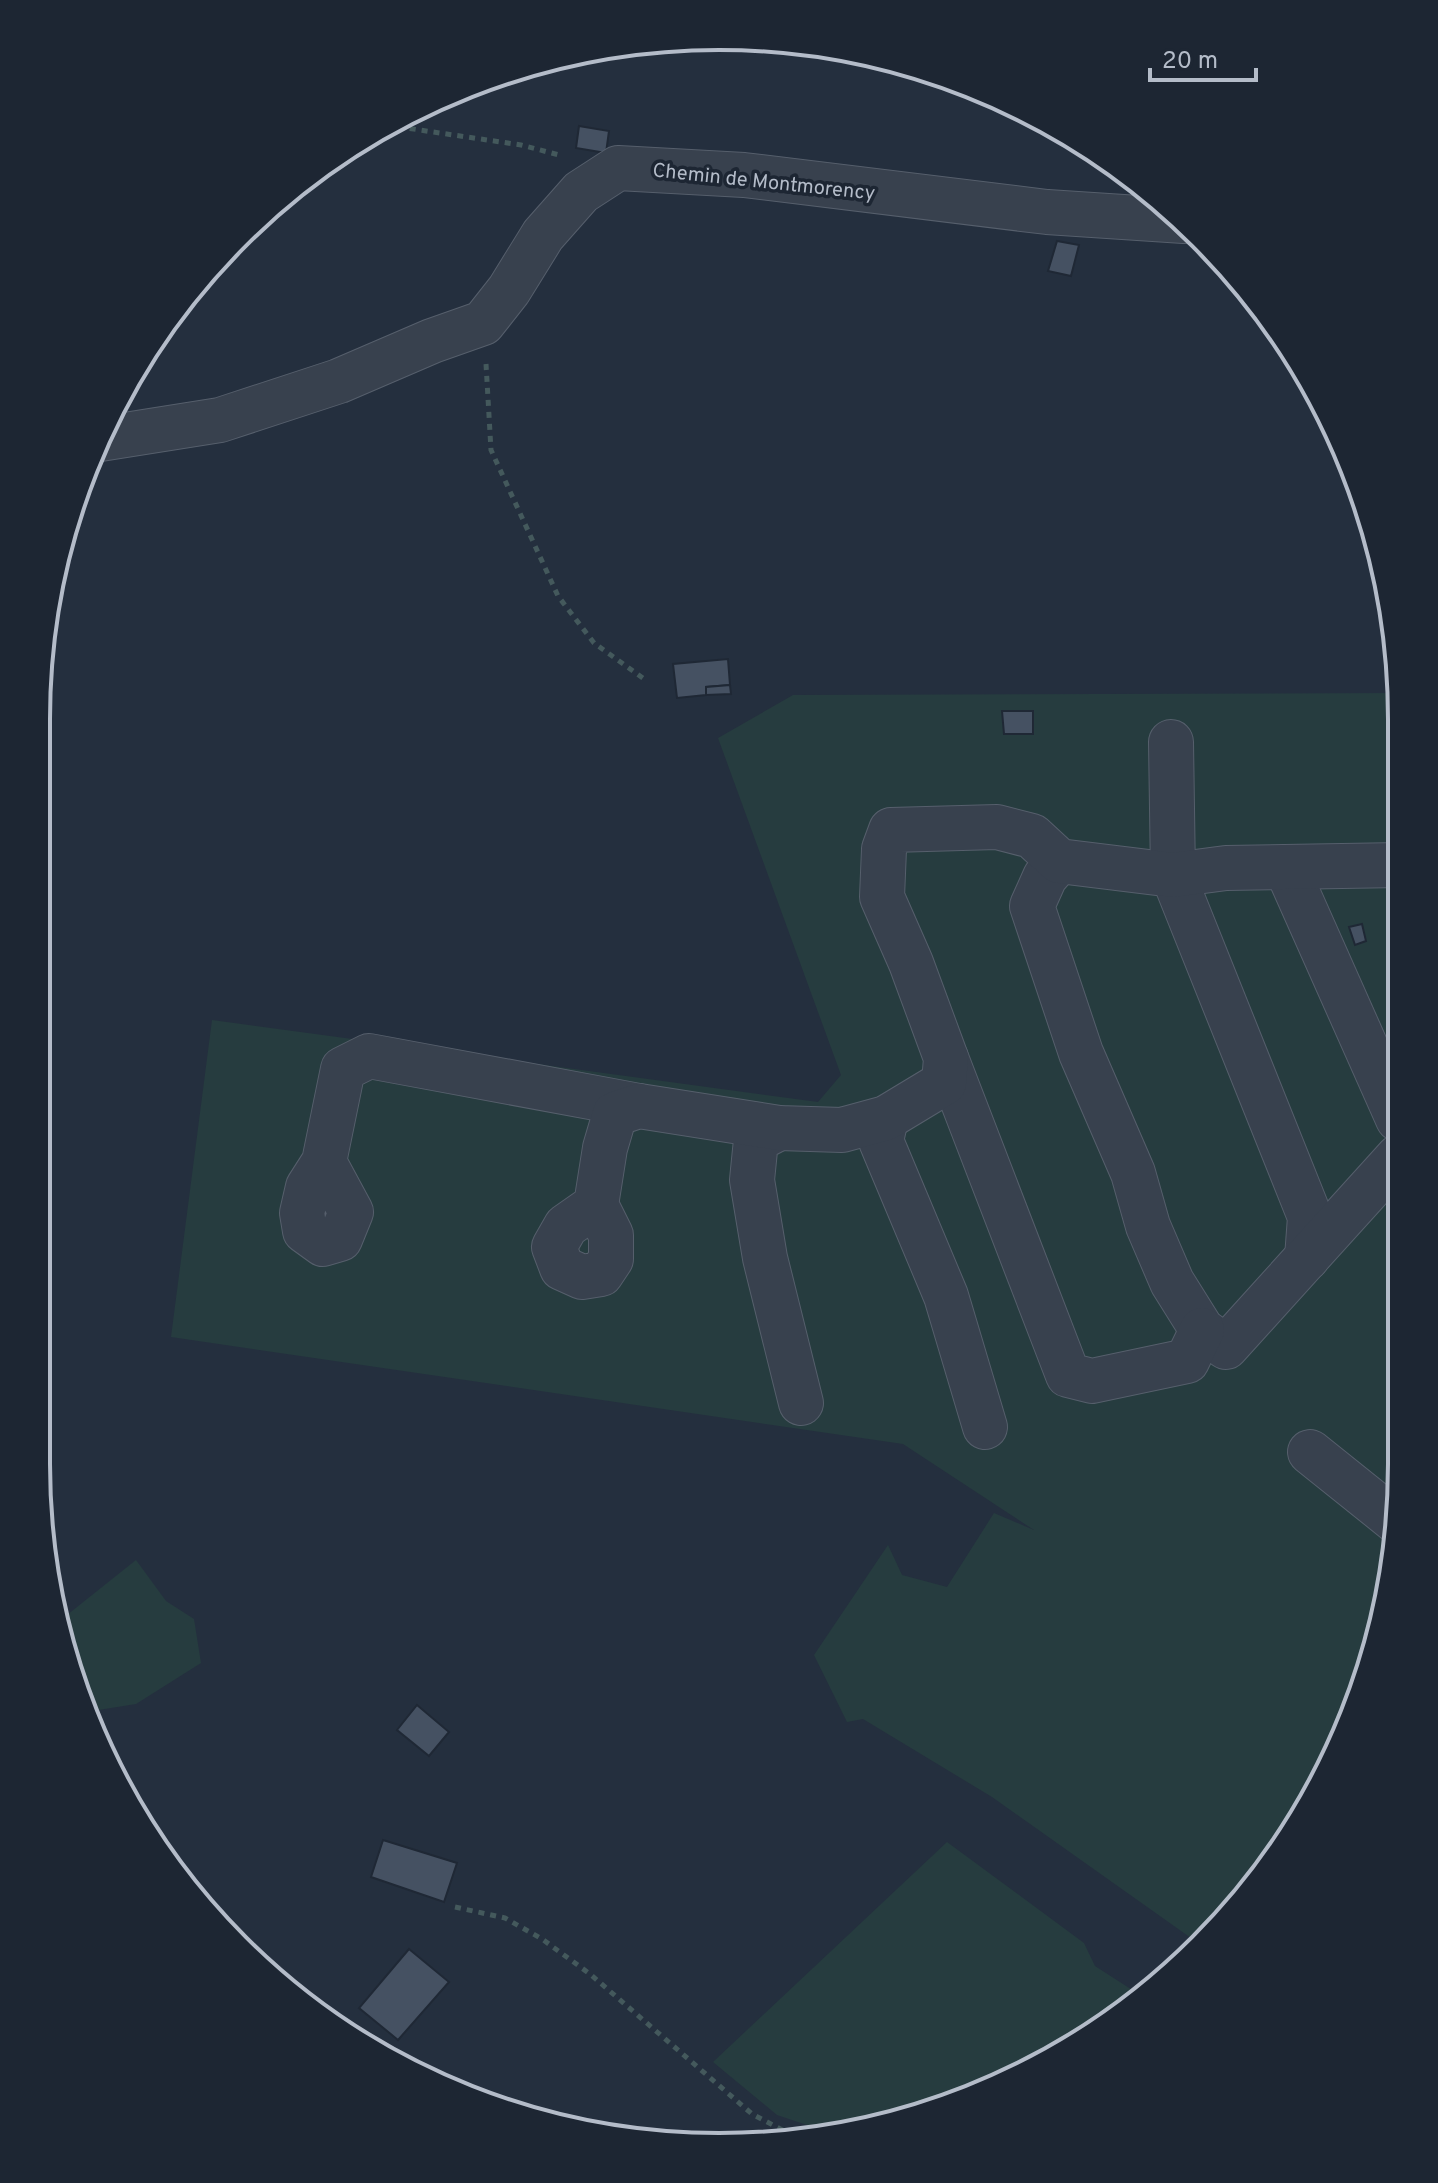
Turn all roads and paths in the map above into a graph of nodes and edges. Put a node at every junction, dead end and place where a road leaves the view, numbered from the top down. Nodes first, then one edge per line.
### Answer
1 (407, 128) edge
2 (609, 174) junction
3 (1164, 220) edge
4 (483, 323) junction
5 (113, 437) edge
6 (647, 681) dead end
7 (1171, 742) dead end
8 (1059, 861) junction
9 (1388, 865) edge
10 (1286, 867) junction
11 (1173, 875) junction
12 (946, 1058) junction
13 (1388, 1096) edge
14 (639, 1106) junction
15 (886, 1118) junction
16 (779, 1128) junction
17 (324, 1162) dead end
18 (1388, 1168) edge
19 (596, 1205) dead end
20 (1307, 1258) junction
21 (1202, 1330) junction
22 (801, 1403) dead end
23 (985, 1427) dead end
24 (1310, 1452) dead end
25 (1386, 1513) edge
26 (455, 1907) dead end
27 (782, 2130) edge

1 - 2 path
2 - 3 street, Chemin de Montmorency
2 - 4 street, Chemin de Montmorency
4 - 5 street
4 - 6 path
7 - 11 street
8 - 11 street
8 - 12 street
8 - 21 street
9 - 10 street
10 - 11 street
10 - 13 street
11 - 20 street
12 - 15 street
12 - 21 street
14 - 16 street
14 - 17 street
14 - 19 street
15 - 16 street
15 - 23 street
16 - 22 street
18 - 20 street
20 - 21 street
24 - 25 street
26 - 27 path

